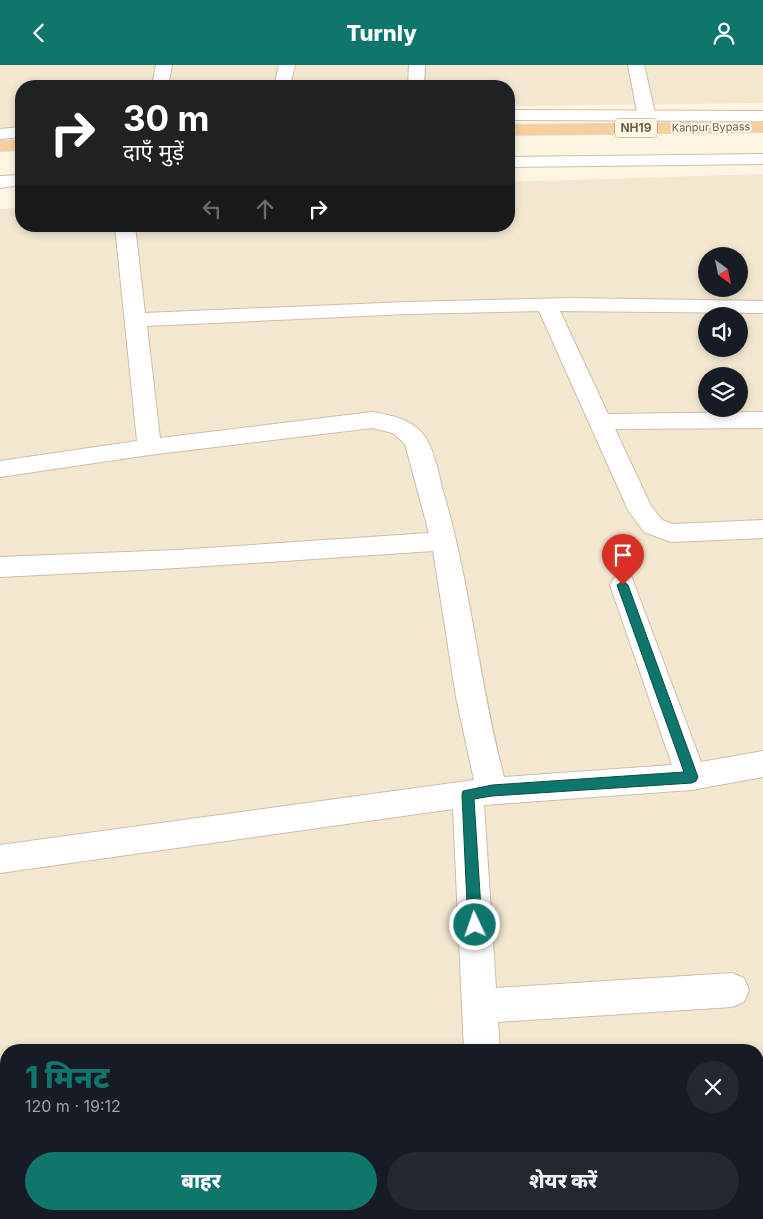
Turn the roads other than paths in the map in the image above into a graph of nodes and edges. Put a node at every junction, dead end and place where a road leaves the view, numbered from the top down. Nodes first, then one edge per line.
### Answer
1 (164, 65) edge
2 (287, 65) edge
3 (417, 65) edge
4 (636, 65) edge
5 (161, 80) edge
6 (283, 80) edge
7 (416, 80) edge
8 (515, 115) edge
9 (763, 116) edge
10 (647, 117) junction
11 (763, 127) edge
12 (515, 130) edge
13 (15, 133) edge
14 (0, 134) edge
15 (763, 142) edge
16 (515, 143) edge
17 (15, 145) edge
18 (0, 146) edge
19 (763, 159) edge
20 (15, 162) edge
21 (0, 163) edge
22 (515, 163) edge
23 (15, 181) edge
24 (0, 182) edge
25 (126, 232) edge
26 (546, 305) junction
27 (762, 310) edge
28 (134, 320) junction
29 (763, 420) edge
30 (600, 422) junction
31 (150, 447) junction
32 (0, 469) edge
33 (763, 529) edge
34 (444, 541) junction
35 (0, 567) edge
36 (623, 585) dead end
37 (763, 764) edge
38 (692, 777) junction
39 (480, 793) junction
40 (0, 859) edge
41 (732, 990) dead end
42 (480, 1006) junction
43 (482, 1044) edge

1 - 5 street
2 - 6 street
3 - 7 street
4 - 10 street
8 - 10 street
9 - 10 street
11 - 12 highway, Kanpur Bypass / NH19
13 - 14 street
15 - 16 highway, Kanpur Bypass / NH19
17 - 18 highway
19 - 22 street
20 - 21 highway
23 - 24 street
25 - 28 street
26 - 27 street
26 - 28 street
26 - 30 street
28 - 31 street
29 - 30 street
30 - 33 street
31 - 32 street
31 - 34 street
34 - 35 street
34 - 39 street
36 - 38 street
37 - 38 street
38 - 39 street
39 - 40 street
39 - 42 street
41 - 42 street
42 - 43 street

